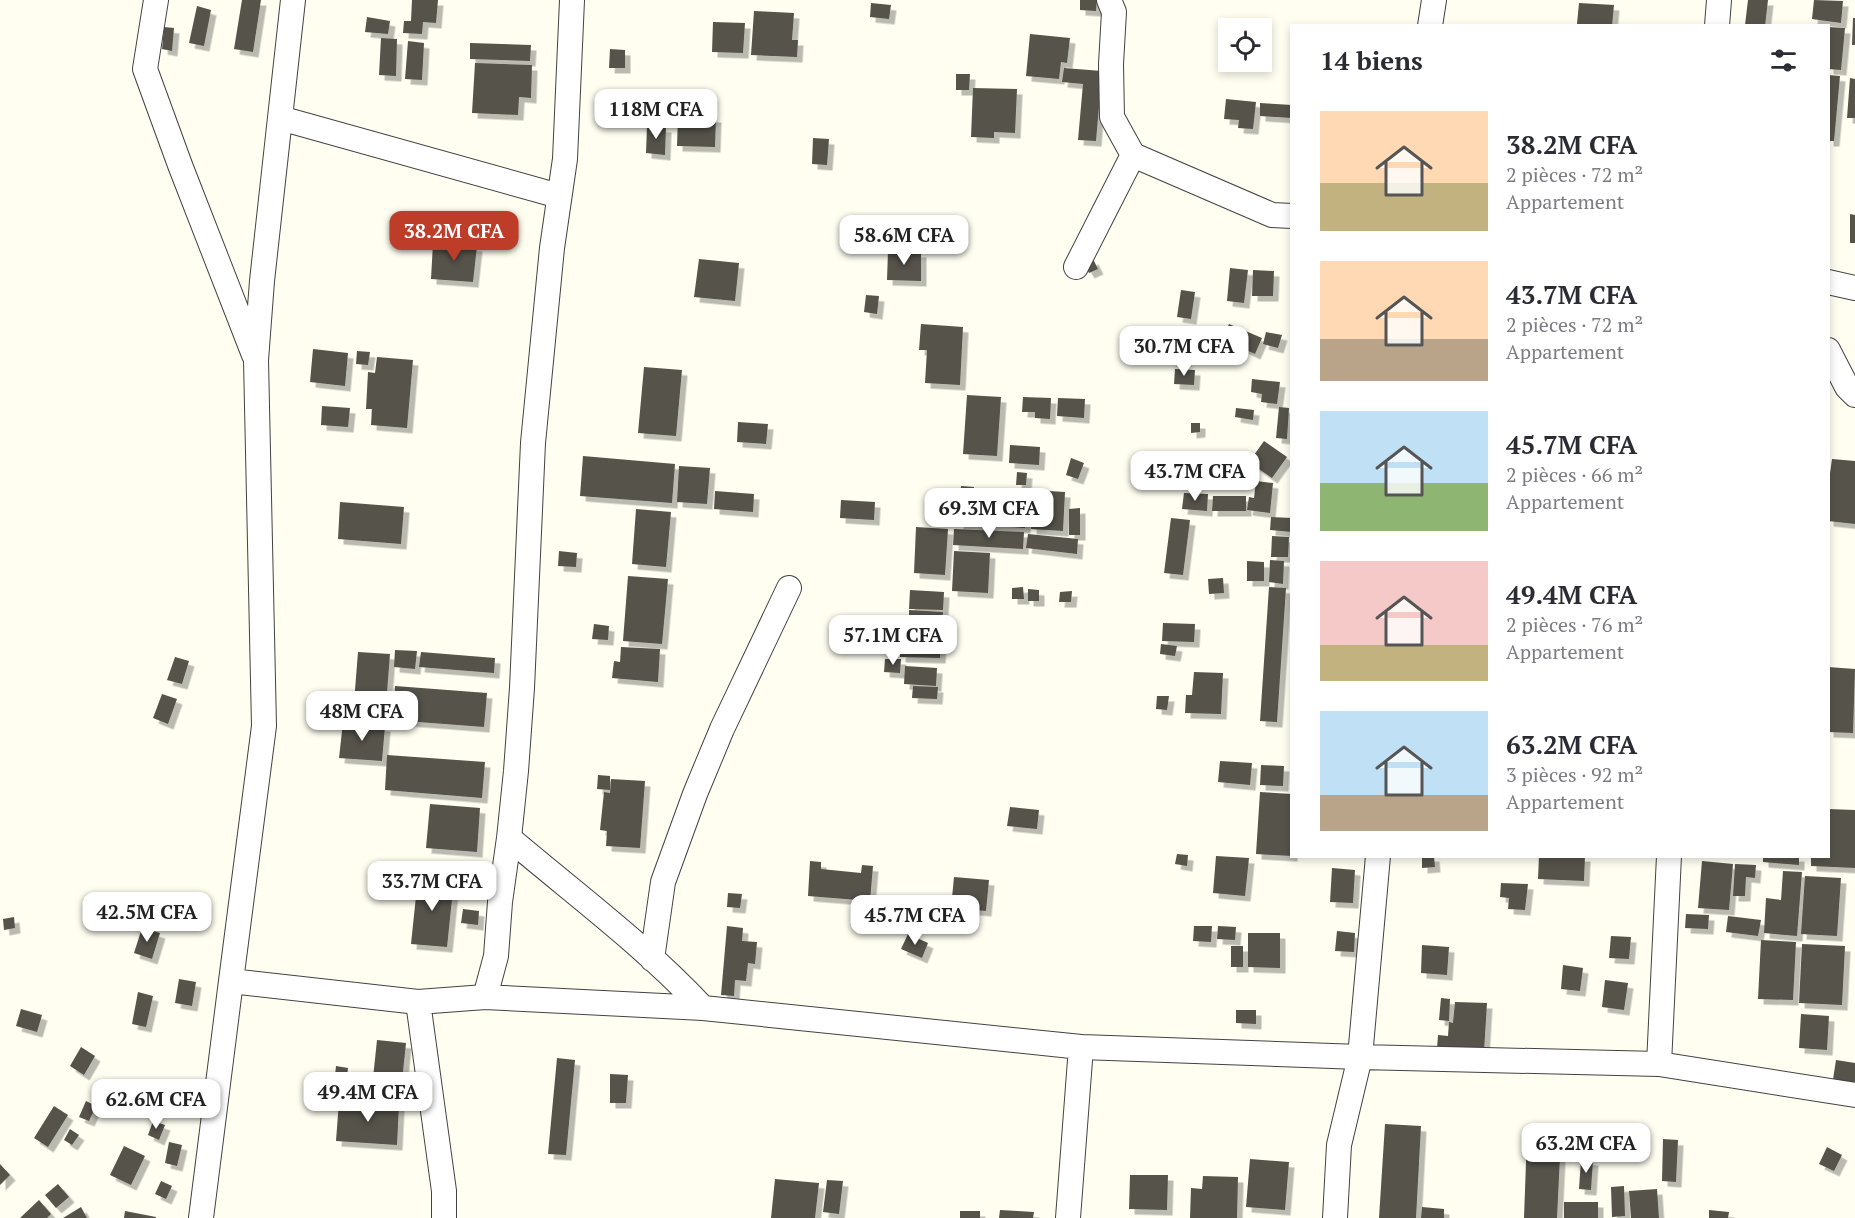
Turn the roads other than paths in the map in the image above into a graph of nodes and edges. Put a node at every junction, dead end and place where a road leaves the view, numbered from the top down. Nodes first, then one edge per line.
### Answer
1 (156, 0) edge
2 (293, 0) edge
3 (572, 0) edge
4 (1109, 0) edge
5 (1434, 0) edge
6 (1719, 0) edge
7 (1430, 24) edge
8 (1717, 24) edge
9 (280, 118) junction
10 (1133, 155) junction
11 (559, 196) junction
12 (1290, 216) edge
13 (1076, 267) dead end
14 (1830, 282) edge
15 (1855, 288) edge
16 (1830, 354) edge
17 (256, 360) junction
18 (1855, 395) edge
19 (789, 588) dead end
20 (509, 838) junction
21 (1378, 858) edge
22 (1669, 858) edge
23 (652, 959) junction
24 (231, 981) junction
25 (485, 997) junction
26 (418, 1002) junction
27 (703, 1008) junction
28 (1081, 1047) junction
29 (1360, 1057) junction
30 (1659, 1064) junction
31 (1855, 1095) edge
32 (201, 1218) edge
33 (444, 1218) edge
34 (1068, 1218) edge
35 (1335, 1218) edge

1 - 17 street
2 - 9 street
3 - 11 street
4 - 10 street
5 - 7 street
6 - 8 street
9 - 11 street
9 - 17 street
10 - 12 street
10 - 13 street
11 - 20 street
14 - 15 street
16 - 18 street
17 - 24 street
19 - 23 street
20 - 23 street
20 - 25 street
21 - 29 street
22 - 30 street
23 - 27 street
24 - 26 street
24 - 32 street
25 - 26 street
25 - 27 street
26 - 33 street
27 - 28 street
28 - 29 street
28 - 34 street
29 - 30 street
29 - 35 street
30 - 31 street

